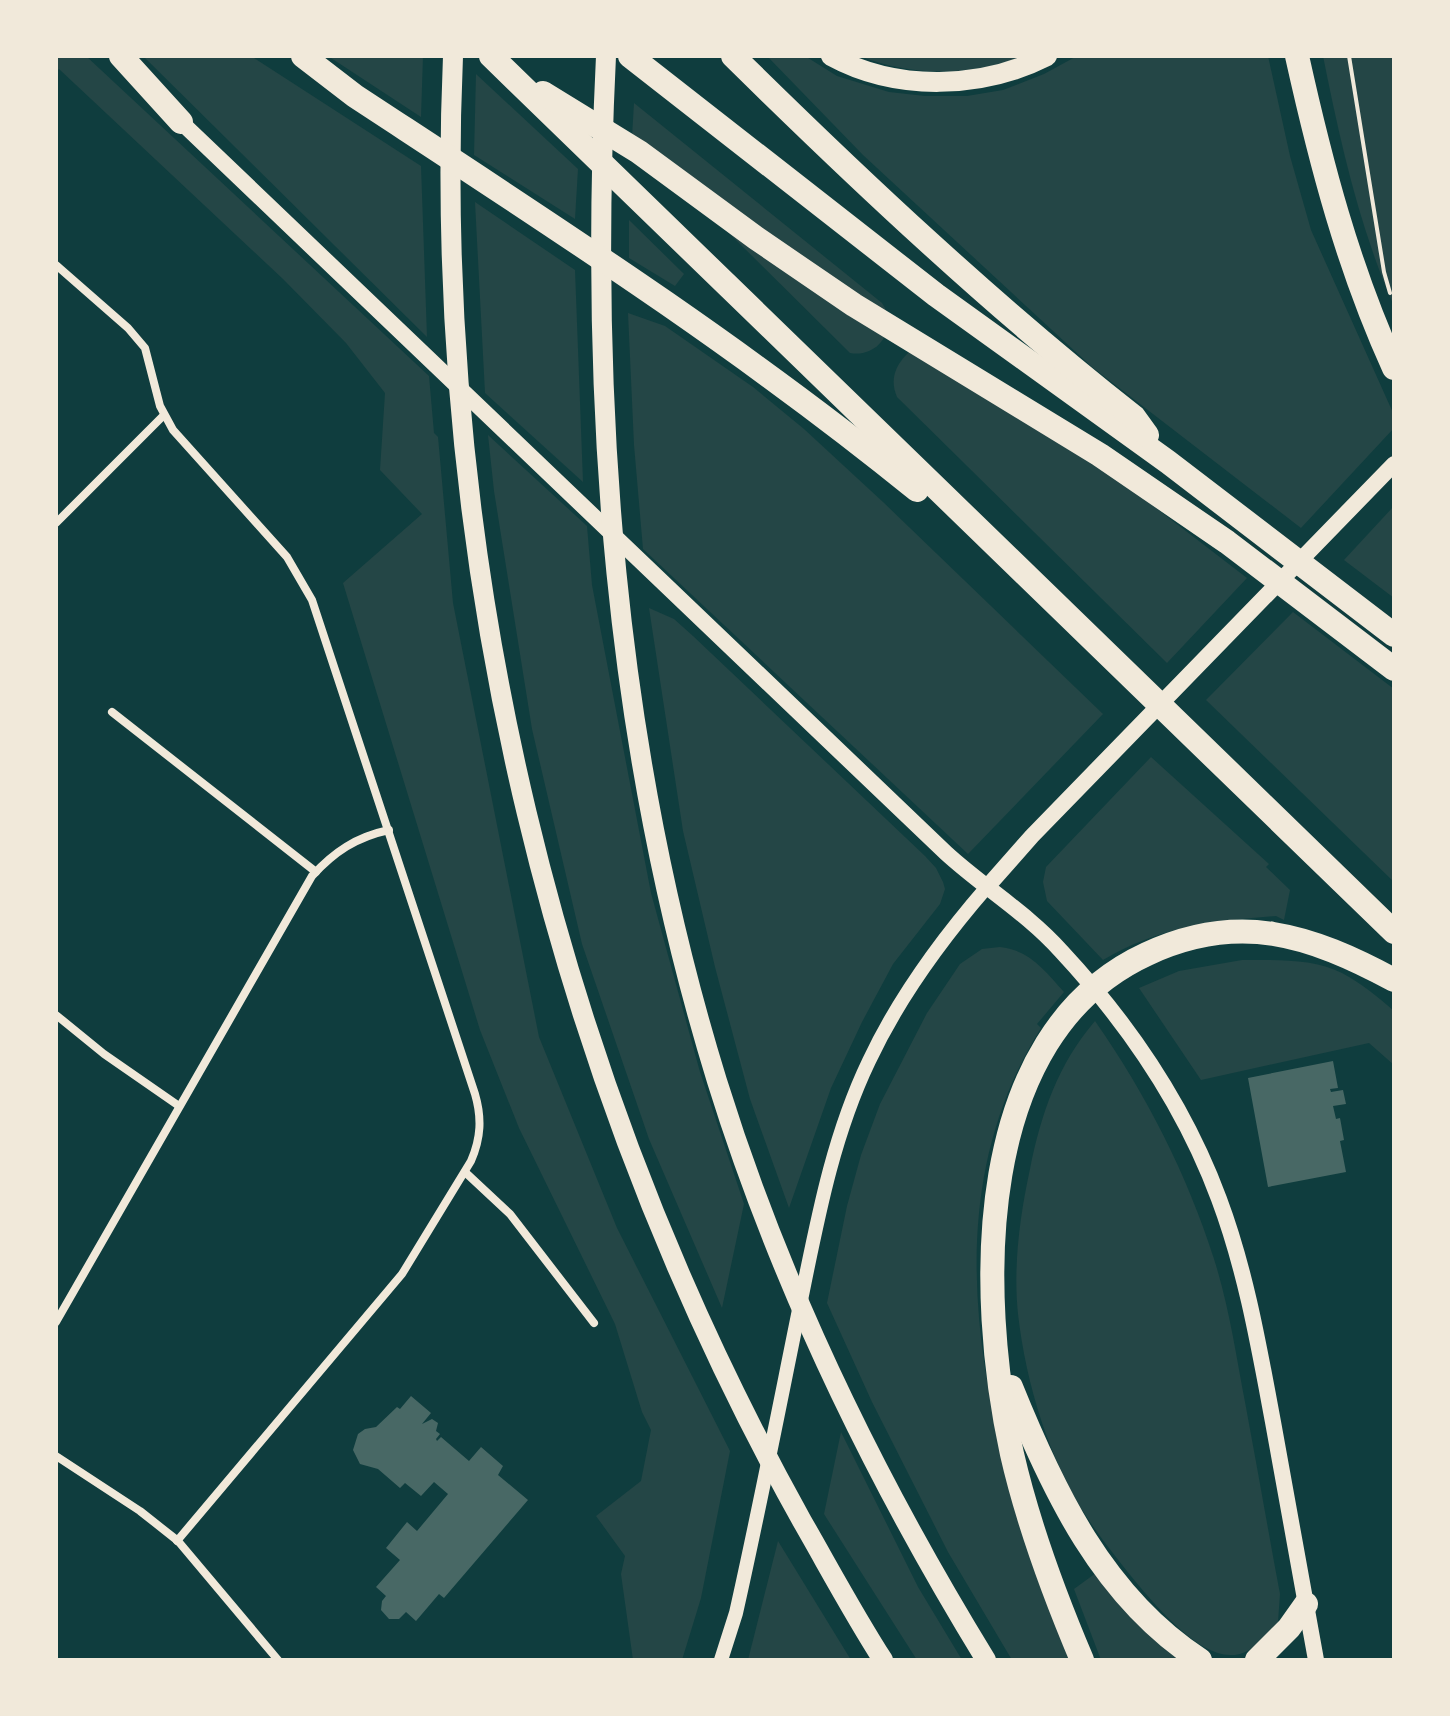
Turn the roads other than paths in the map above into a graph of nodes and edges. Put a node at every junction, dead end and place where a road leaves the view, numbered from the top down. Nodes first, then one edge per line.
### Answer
1 (105, 56) edge
2 (121, 56) edge
3 (284, 56) edge
4 (303, 56) edge
5 (453, 56) edge
6 (606, 56) edge
7 (613, 56) edge
8 (630, 56) edge
9 (733, 56) edge
10 (831, 56) edge
11 (1047, 56) edge
12 (1297, 56) edge
13 (497, 62) edge
14 (355, 96) junction
15 (604, 104) junction
16 (181, 122) junction
17 (56, 265) edge
18 (1394, 368) edge
19 (164, 415) junction
20 (1168, 462) junction
21 (1394, 464) edge
22 (56, 523) edge
23 (1072, 620) junction
24 (1394, 635) edge
25 (1394, 669) edge
26 (112, 712) dead end
27 (389, 830) junction
28 (316, 872) junction
29 (987, 887) junction
30 (1394, 932) edge
31 (1394, 980) edge
32 (56, 1015) edge
33 (179, 1106) junction
34 (465, 1172) junction
35 (56, 1322) edge
36 (594, 1323) dead end
37 (998, 1351) junction
38 (56, 1456) edge
39 (177, 1541) junction
40 (1306, 1604) junction
41 (278, 1660) edge
42 (721, 1660) edge
43 (883, 1660) edge
44 (986, 1660) edge
45 (1082, 1660) edge
46 (1200, 1660) edge
47 (1257, 1660) edge
48 (1316, 1660) edge

1 - 16 main road
2 - 16 highway
3 - 14 highway
4 - 14 highway
5 - 43 main road
6 - 15 main road
7 - 15 main road
8 - 20 highway
9 - 20 highway
10 - 11 main road
12 - 18 highway
13 - 23 highway
13 - 25 highway
14 - 23 highway
15 - 44 main road
16 - 29 main road
17 - 19 street
19 - 22 street
19 - 27 street
20 - 24 highway
21 - 29 main road
23 - 30 highway
26 - 28 street
27 - 28 street
27 - 34 street
28 - 33 street
29 - 40 main road
29 - 42 street
31 - 37 highway
32 - 33 street
33 - 35 street
34 - 36 street
34 - 39 street
37 - 45 highway
37 - 46 highway
38 - 39 street
39 - 41 street
40 - 47 highway
40 - 48 main road

